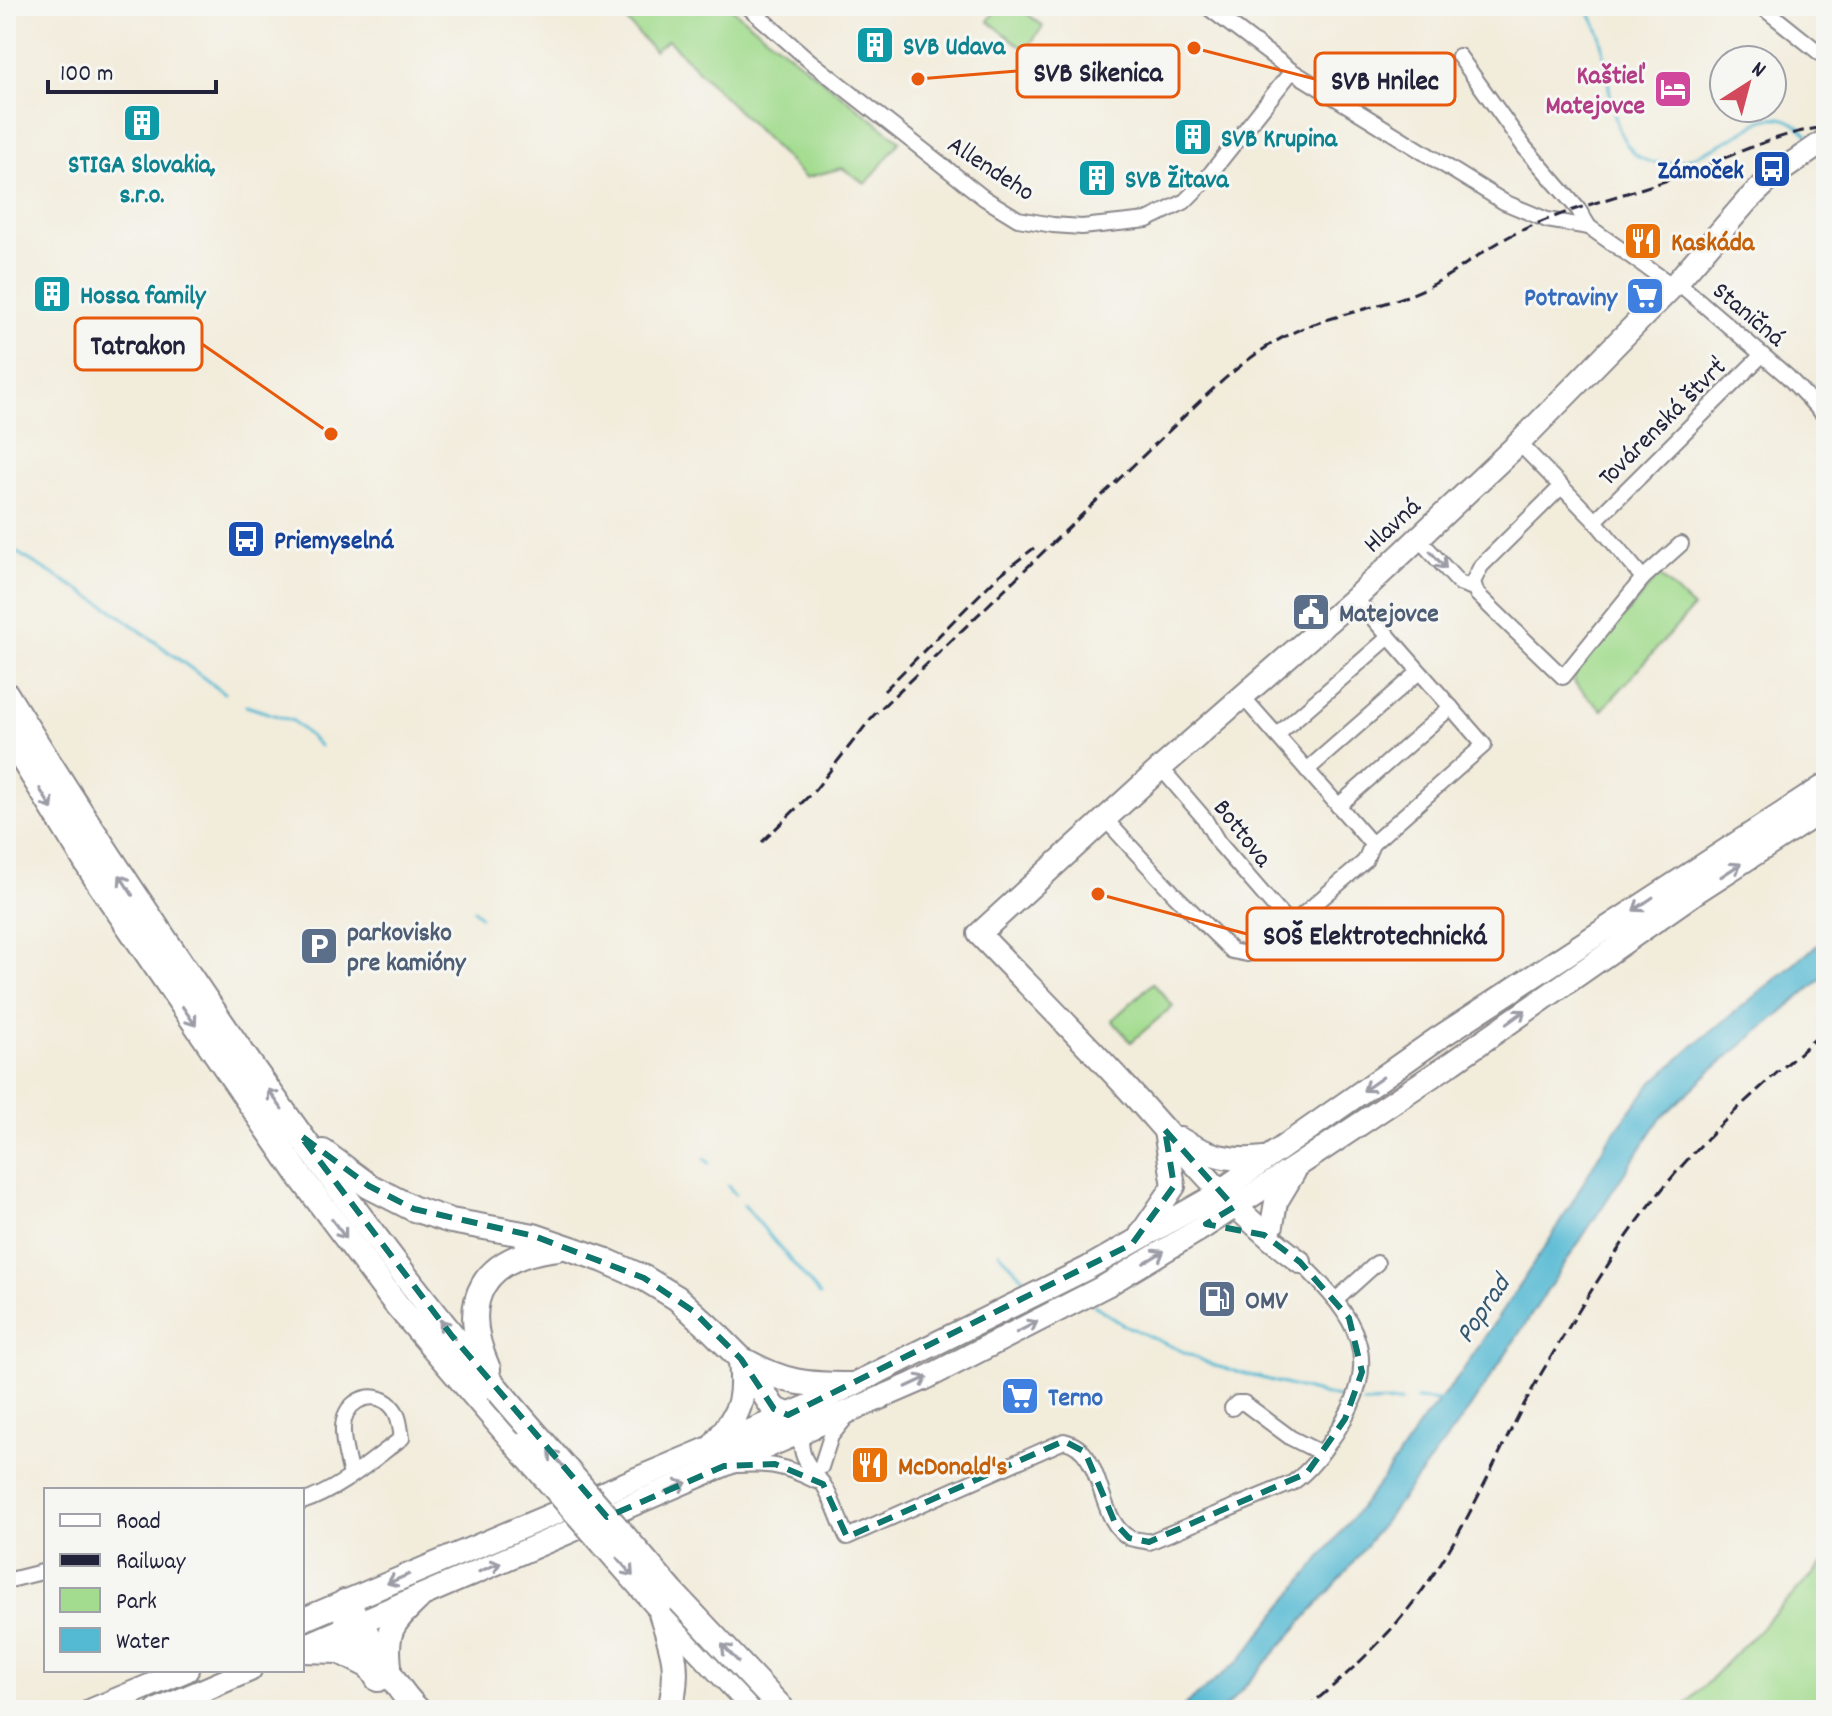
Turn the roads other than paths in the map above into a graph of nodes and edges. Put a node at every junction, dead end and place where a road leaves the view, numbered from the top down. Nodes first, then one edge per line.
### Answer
1 (747, 6) edge
2 (1206, 6) edge
3 (1761, 6) edge
4 (1823, 55) edge
5 (1459, 56) dead end
6 (1292, 71) junction
7 (1818, 144) edge
8 (1589, 227) junction
9 (1670, 282) junction
10 (1762, 355) junction
11 (1826, 417) edge
12 (1519, 443) junction
13 (1561, 487) junction
14 (1595, 521) junction
15 (1418, 538) junction
16 (1681, 544) dead end
17 (1643, 578) junction
18 (1466, 585) junction
19 (1355, 598) junction
20 (1389, 637) junction
21 (1419, 672) junction
22 (6, 694) edge
23 (1243, 697) junction
24 (1451, 707) junction
25 (6, 732) edge
26 (1277, 735) junction
27 (1161, 768) junction
28 (1307, 770) junction
29 (1826, 785) edge
30 (1338, 806) junction
31 (1826, 808) edge
32 (1105, 819) junction
33 (1372, 844) junction
34 (1290, 925) junction
35 (1165, 1130) junction
36 (300, 1135) junction
37 (1192, 1147) junction
38 (1270, 1157) junction
39 (1297, 1166) junction
40 (1233, 1195) junction
41 (1202, 1228) junction
42 (1268, 1230) junction
43 (1132, 1244) junction
44 (573, 1250) junction
45 (1300, 1262) joint
46 (1377, 1263) dead end
47 (1337, 1299) junction
48 (741, 1359) junction
49 (770, 1375) junction
50 (850, 1385) junction
51 (497, 1389) junction
52 (1232, 1408) dead end
53 (851, 1411) junction
54 (794, 1424) junction
55 (1321, 1453) junction
56 (720, 1454) junction
57 (821, 1467) junction
58 (351, 1476) junction
59 (823, 1484) junction
60 (304, 1501) edge
61 (44, 1572) edge
62 (6, 1581) edge
63 (418, 1598) junction
64 (345, 1602) junction
65 (659, 1607) junction
66 (304, 1619) edge
67 (355, 1626) junction
68 (304, 1648) edge
69 (304, 1649) edge
70 (367, 1665) junction
71 (182, 1672) edge
72 (245, 1672) edge
73 (390, 1676) junction
74 (92, 1710) edge
75 (157, 1710) edge
76 (407, 1710) edge
77 (418, 1710) edge
78 (670, 1710) edge
79 (756, 1710) edge
80 (783, 1710) edge

1 - 6 street, Allendeho
2 - 6 street
3 - 4 street
5 - 8 street
6 - 8 street
7 - 9 main road, Hlavná
8 - 9 street, Staničná
9 - 10 street, Staničná
9 - 12 main road, Hlavná
10 - 11 street, Staničná
10 - 14 street, Továrenská štvrť
12 - 13 street, Továrenská štvrť
12 - 15 main road, Hlavná
13 - 14 street, Továrenská štvrť
13 - 18 street, Továrenská štvrť
14 - 17 street, Továrenská štvrť
15 -> 18 street
15 - 19 main road, Hlavná
16 - 17 street
17 - 18 street
19 - 20 street
19 - 23 main road, Hlavná
20 - 21 street
20 - 26 street
21 - 24 street
21 - 28 street
36 -> 22 highway
23 - 26 street
23 - 27 main road, Hlavná
24 - 30 street
24 - 33 street
25 -> 65 highway, bridge
26 - 28 street
27 - 32 main road, Hlavná
27 - 34 street, Bottova
28 - 30 street
29 -> 38 main road
30 - 33 street
39 -> 31 main road
32 - 34 street
32 - 35 main road, Hlavná
33 - 34 street
35 - 37 main road
35 - 40 main road
35 - 43 main road
36 - 44 highway
51 -> 36 highway
37 - 38 main road
37 - 40 main road
38 - 40 main road
39 - 40 main road
39 - 42 main road
40 - 41 main road
40 - 42 main road
40 - 43 main road
41 - 42 main road
53 -> 41 main road
42 - 45 main road
43 - 50 main road
44 - 48 highway
44 - 51 highway
45 - 47 street
46 - 47 street
47 - 55 street
48 - 49 highway
48 - 54 highway
48 - 56 highway
49 - 50 highway
49 - 54 highway
50 - 54 main road
80 -> 51 highway, bridge
52 - 55 street
53 - 54 main road
53 - 57 street
54 - 56 main road
54 - 57 street
54 - 59 street
55 - 59 street
56 - 59 street
63 -> 56 main road
56 -> 64 main road
57 - 59 street
58 - 58 street
58 - 60 street
61 - 62 street
63 - 67 main road
63 - 73 highway
64 - 66 main road
64 - 67 highway
65 - 78 highway
65 - 79 highway
67 - 68 main road
67 - 70 highway
67 - 73 highway
69 - 70 highway
70 - 76 highway
71 - 74 main road
72 - 75 main road
73 - 77 highway

